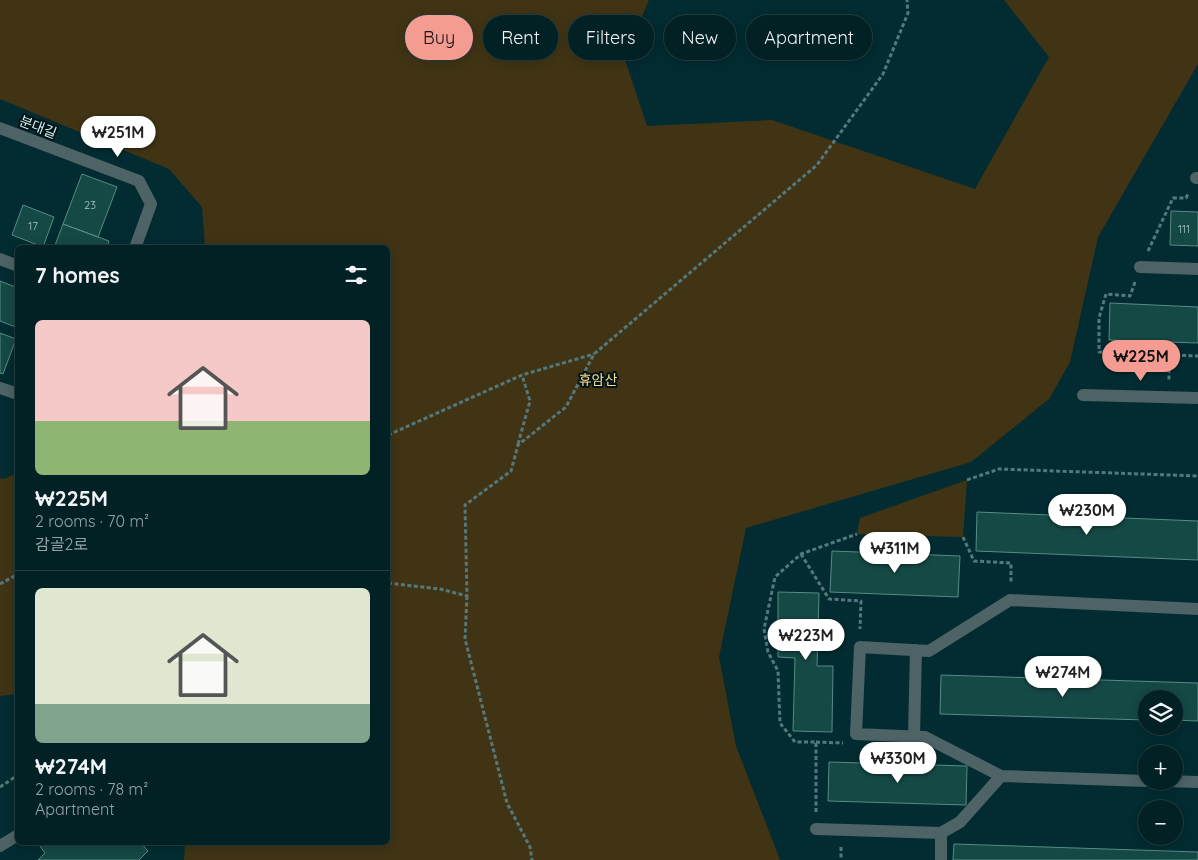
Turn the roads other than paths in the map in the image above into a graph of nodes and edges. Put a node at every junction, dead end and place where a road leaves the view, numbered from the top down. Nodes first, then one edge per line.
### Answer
1 (0, 128) edge
2 (136, 245) edge
3 (0, 259) edge
4 (15, 265) edge
5 (1140, 267) road end
6 (1198, 269) edge
7 (0, 388) edge
8 (15, 393) edge
9 (1083, 395) dead end
10 (1198, 398) edge
11 (1198, 609) edge
12 (916, 650) junction
13 (914, 736) junction
14 (1001, 776) junction
15 (1138, 781) edge
16 (1183, 782) edge
17 (1198, 782) edge
18 (816, 829) road end
19 (941, 833) junction
20 (15, 836) edge
21 (0, 846) edge
22 (941, 860) edge

1 - 2 street, 분대길
3 - 4 street
5 - 6 street
7 - 8 street
9 - 10 street
11 - 12 street
12 - 13 street
12 - 13 street
13 - 14 street
14 - 15 street
14 - 19 street
16 - 17 street
18 - 19 street
19 - 22 street
20 - 21 street

